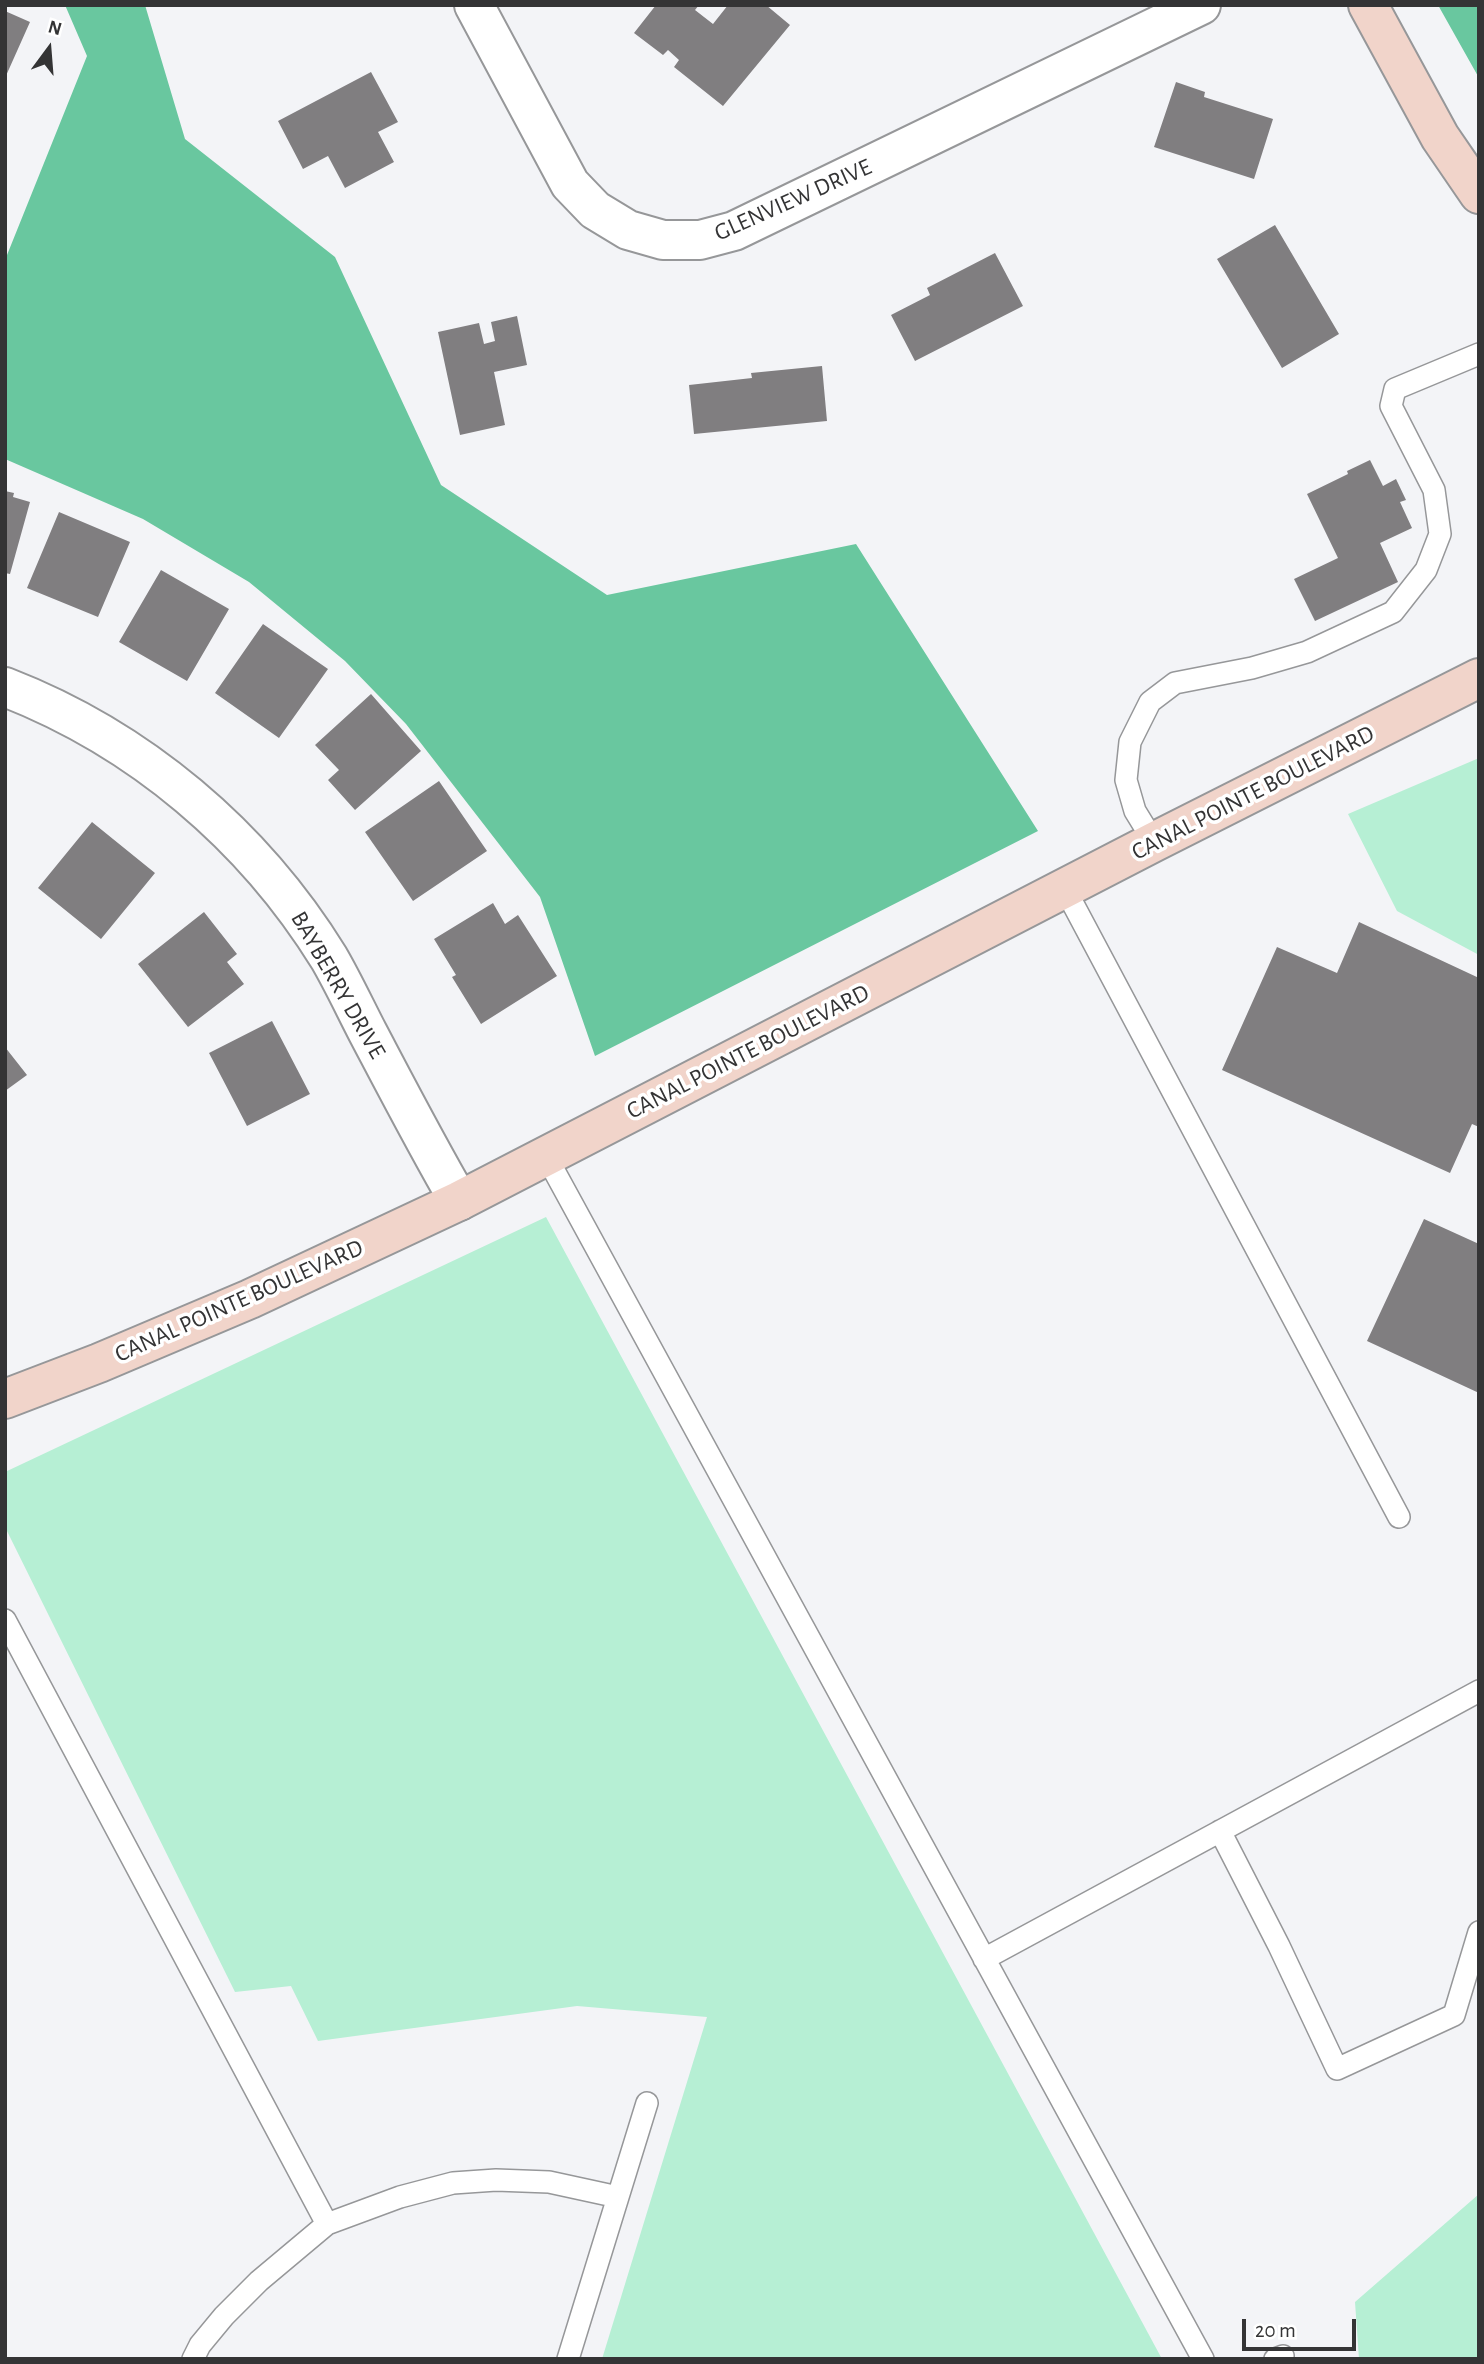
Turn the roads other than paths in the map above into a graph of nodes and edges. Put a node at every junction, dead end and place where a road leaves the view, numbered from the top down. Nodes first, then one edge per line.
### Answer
1 (474, 5) edge
2 (1201, 5) edge
3 (1368, 5) edge
4 (1440, 137) junction
5 (1479, 194) edge
6 (1479, 226) edge
7 (1479, 354) edge
8 (1479, 678) edge
9 (5, 687) edge
10 (1154, 842) junction
11 (1065, 889) junction
12 (546, 1156) junction
13 (459, 1201) junction
14 (5, 1399) edge
15 (1399, 1517) dead end
16 (5, 1620) edge
17 (1479, 1691) edge
18 (1220, 1831) junction
19 (1479, 1932) edge
20 (984, 1959) junction
21 (647, 2103) dead end
22 (618, 2197) junction
23 (327, 2224) junction
24 (192, 2359) edge
25 (568, 2359) edge
26 (1203, 2359) edge

1 - 2 street, GLENVIEW DRIVE
3 - 4 street
4 - 5 street
4 - 6 street
7 - 10 lane
8 - 10 street, CANAL POINTE BOULEVARD
9 - 13 street, BAYBERRY DRIVE
10 - 11 street, CANAL POINTE BOULEVARD
11 - 12 street, CANAL POINTE BOULEVARD
11 - 15 lane
12 - 13 street, CANAL POINTE BOULEVARD
12 - 20 lane
13 - 14 street, CANAL POINTE BOULEVARD
16 - 23 lane
17 - 18 lane
18 - 19 lane
18 - 20 lane
20 - 26 lane
21 - 22 lane
22 - 23 lane
22 - 25 lane
23 - 24 lane

